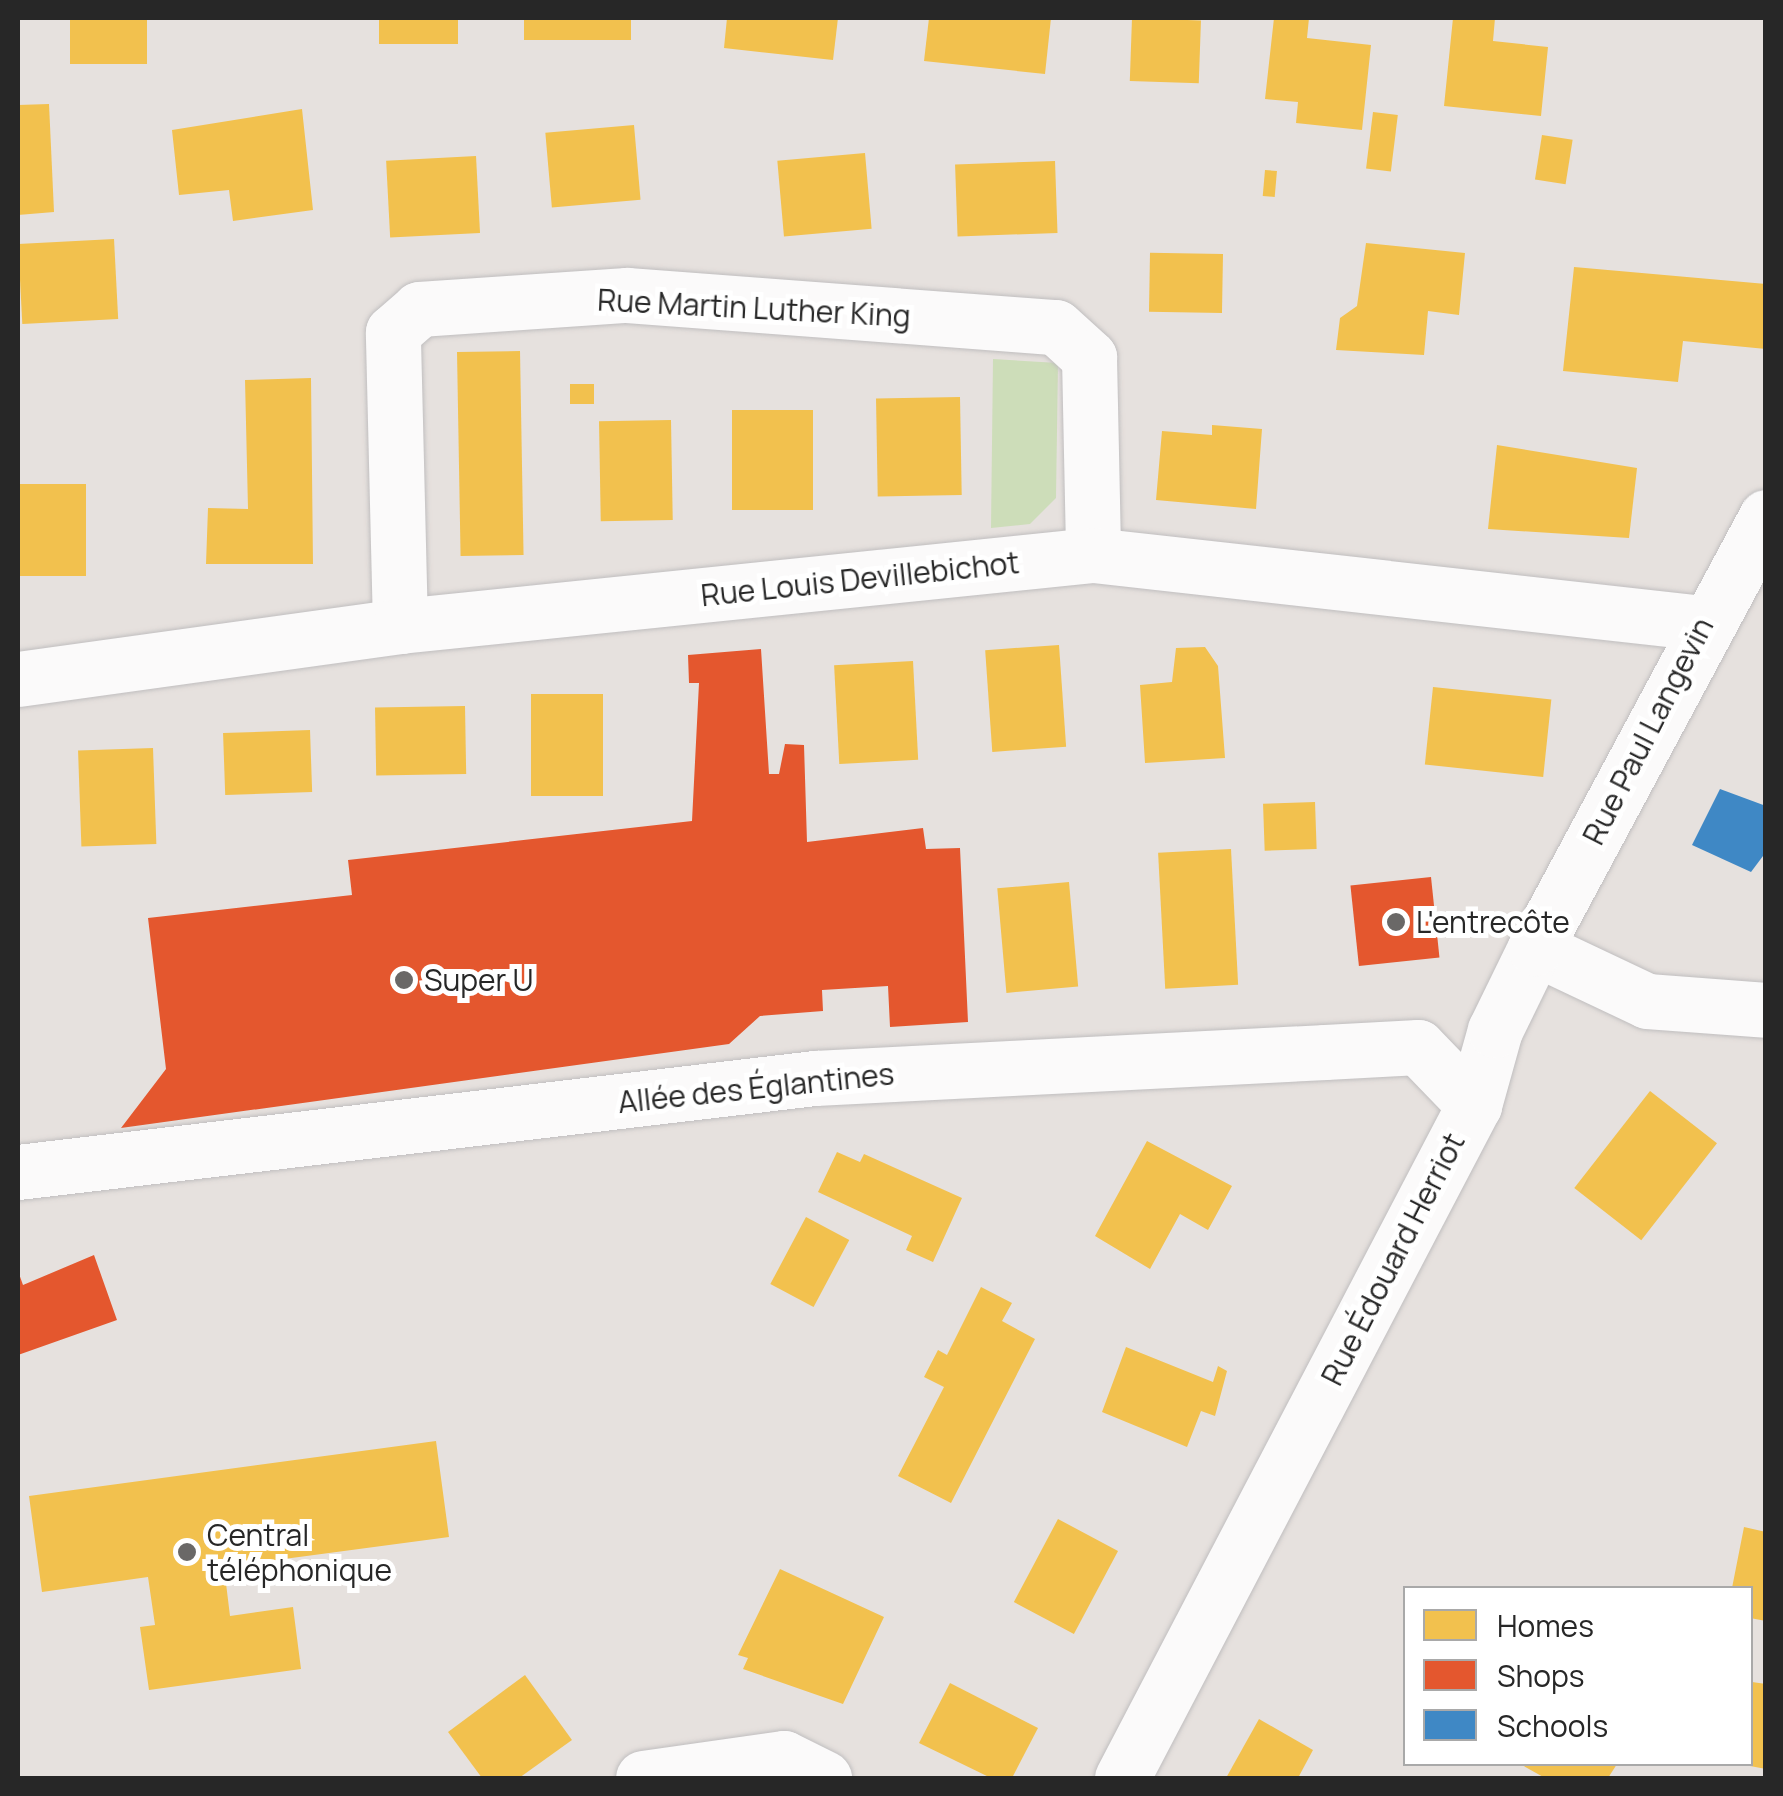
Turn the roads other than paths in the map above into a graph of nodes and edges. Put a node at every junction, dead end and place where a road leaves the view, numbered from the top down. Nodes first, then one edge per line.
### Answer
1 (1766, 517) edge
2 (1093, 555) junction
3 (1703, 623) junction
4 (400, 626) junction
5 (18, 679) edge
6 (1535, 948) junction
7 (1766, 1010) edge
8 (1474, 1105) junction
9 (18, 1172) edge
10 (642, 1778) edge
11 (824, 1778) edge
12 (1122, 1778) edge

1 - 3 street, Rue Paul Langevin
2 - 3 street, Rue Louis Devillebichot
2 - 4 street, Rue Louis Devillebichot
2 - 4 street, Rue Martin Luther King
3 - 6 street, Rue Paul Langevin
4 - 5 street, Rue Louis Devillebichot
6 - 7 street
6 - 8 street, Rue Édouard Herriot
8 - 9 street, Allée des Églantines
8 - 12 street, Rue Édouard Herriot
10 - 11 street

